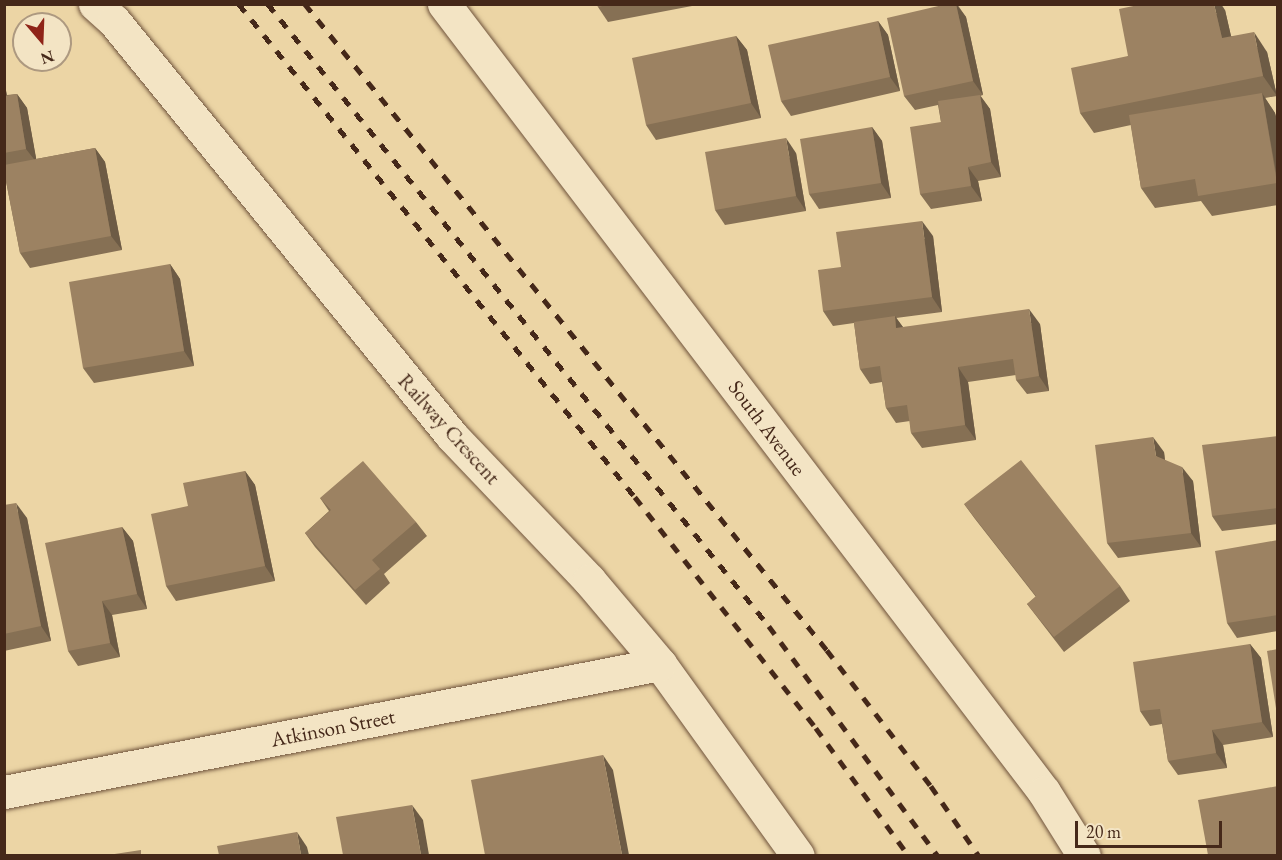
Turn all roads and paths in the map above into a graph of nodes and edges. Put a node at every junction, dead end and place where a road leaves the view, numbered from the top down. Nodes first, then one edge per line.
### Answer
1 (95, 4) edge
2 (444, 4) edge
3 (660, 664) junction
4 (4, 792) edge
5 (798, 855) edge
6 (1084, 855) edge

1 - 3 street, Railway Crescent
2 - 6 street, South Avenue
3 - 4 street, Atkinson Street
3 - 5 street, Railway Crescent

